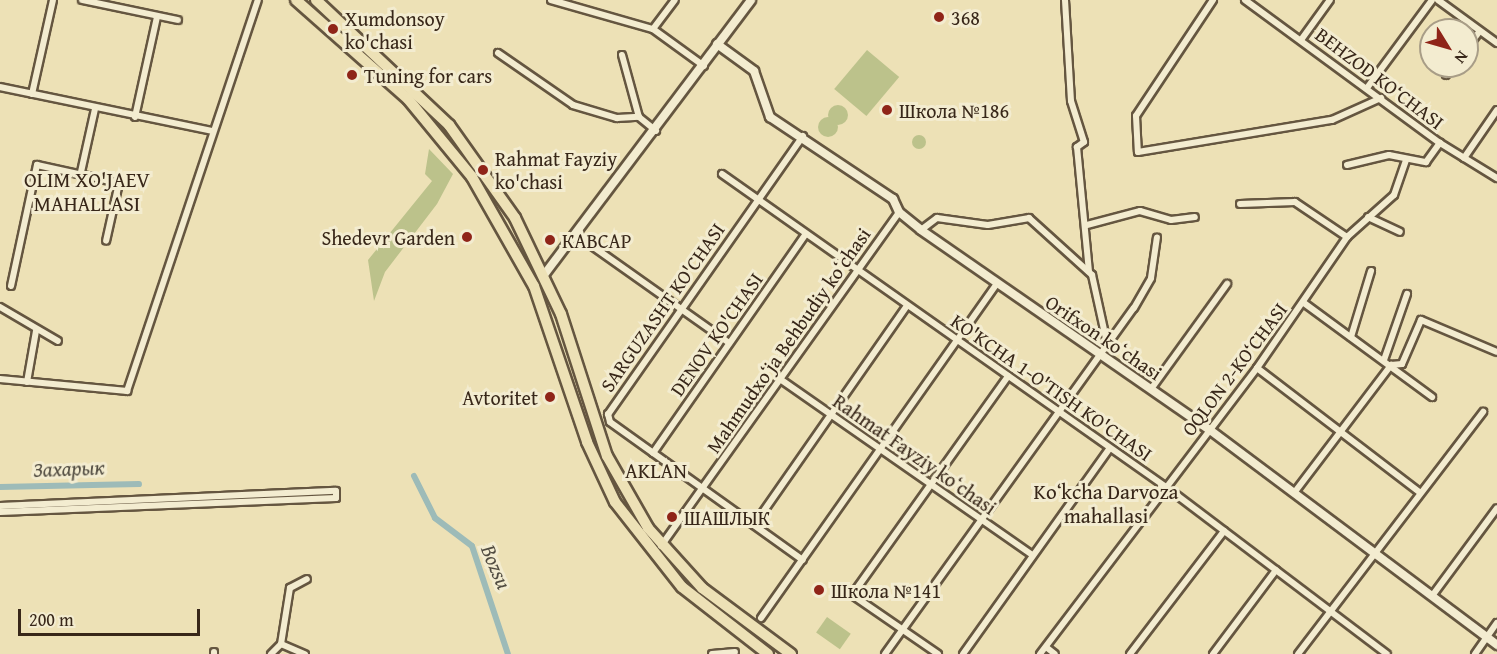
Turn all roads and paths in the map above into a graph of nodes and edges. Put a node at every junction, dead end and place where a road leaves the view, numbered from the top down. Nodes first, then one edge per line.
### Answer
1 (53, 0) edge
2 (82, 0) edge
3 (258, 0) edge
4 (296, 0) edge
5 (316, 0) edge
6 (550, 0) edge
7 (675, 0) edge
8 (751, 0) edge
9 (1213, 0) edge
10 (1245, 0) edge
11 (1330, 0) edge
12 (1431, 0) edge
13 (1438, 0) edge
14 (1064, 1) edge
15 (157, 17) junction
16 (178, 20) dead end
17 (653, 29) junction
18 (1480, 31) joint
19 (1301, 40) junction
20 (1497, 43) edge
21 (717, 44) junction
22 (372, 47) junction
23 (498, 53) dead end
24 (364, 56) junction
25 (622, 56) dead end
26 (704, 66) junction
27 (0, 87) edge
28 (1367, 88) junction
29 (32, 94) junction
30 (1381, 98) junction
31 (95, 109) junction
32 (1497, 110) edge
33 (135, 117) junction
34 (639, 117) junction
35 (212, 131) junction
36 (656, 131) junction
37 (803, 136) junction
38 (1440, 143) junction
39 (473, 154) junction
40 (1464, 158) junction
41 (1406, 161) junction
42 (462, 163) junction
43 (1347, 165) dead end
44 (81, 172) junction
45 (722, 174) dead end
46 (1497, 178) edge
47 (757, 200) junction
48 (1240, 204) dead end
49 (899, 212) junction
50 (1368, 216) junction
51 (1195, 217) dead end
52 (1087, 225) junction
53 (921, 230) junction
54 (1400, 232) dead end
55 (806, 234) junction
56 (578, 236) junction
57 (1157, 237) dead end
58 (1347, 237) junction
59 (106, 241) dead end
60 (856, 271) junction
61 (1089, 271) junction
62 (1371, 271) dead end
63 (544, 275) junction
64 (1227, 284) dead end
65 (996, 285) junction
66 (11, 286) dead end
67 (1407, 294) dead end
68 (1304, 303) junction
69 (907, 306) junction
70 (0, 307) edge
71 (681, 309) junction
72 (36, 331) junction
73 (1351, 337) junction
74 (58, 341) dead end
75 (958, 342) junction
76 (729, 343) junction
77 (1107, 344) junction
78 (1100, 352) junction
79 (1497, 352) edge
80 (1384, 360) junction
81 (1391, 365) junction
82 (1257, 368) junction
83 (1008, 376) junction
84 (0, 379) edge
85 (780, 379) junction
86 (27, 382) junction
87 (1151, 388) junction
88 (1432, 397) dead end
89 (1058, 411) junction
90 (1483, 412) dead end
91 (830, 414) junction
92 (1210, 430) junction
93 (1339, 432) junction
94 (1109, 449) junction
95 (880, 451) junction
96 (653, 453) junction
97 (607, 456) junction
98 (595, 461) junction
99 (929, 485) junction
100 (1166, 487) junction
101 (702, 490) junction
102 (1419, 492) junction
103 (1294, 493) junction
104 (0, 506) edge
105 (1497, 508) edge
106 (0, 512) edge
107 (639, 516) junction
108 (981, 520) junction
109 (629, 523) junction
110 (754, 525) junction
111 (1224, 531) junction
112 (661, 546) junction
113 (1372, 553) junction
114 (1032, 555) junction
115 (803, 560) junction
116 (1276, 570) junction
117 (307, 579) dead end
118 (1432, 596) junction
119 (1330, 610) junction
120 (761, 618) dead end
121 (1497, 623) edge
122 (902, 628) junction
123 (1487, 637) junction
124 (280, 644) junction
125 (1497, 645) edge
126 (1046, 647) junction
127 (735, 652) dead end
128 (272, 654) edge
129 (305, 654) edge
130 (712, 654) edge
131 (768, 654) edge
132 (791, 654) edge
133 (885, 654) edge
134 (939, 654) edge
135 (963, 654) edge
136 (1040, 654) edge
137 (1055, 654) edge
138 (1130, 654) edge
139 (1213, 654) edge
140 (1298, 654) edge
141 (1388, 654) edge
142 (1475, 654) edge

1 - 29 street
2 - 15 street
3 - 35 street
4 - 24 main road
5 - 22 main road
6 - 17 street
7 - 17 street
8 - 21 street
9 - 30 street
10 - 19 street, BEHZOD KO‘CHASI
11 - 19 street
12 - 28 street
13 - 18 street
14 - 52 street
15 - 16 street
15 - 33 street
17 - 26 street
18 - 20 street
19 - 28 street, BEHZOD KO‘CHASI
21 - 26 street
21 - 37 street, Orifxon koʻchasi
22 - 24 main road
22 - 39 main road
23 - 34 street
24 - 42 main road
25 - 34 street
26 - 36 street
27 - 29 street
28 - 30 street, BEHZOD KO‘CHASI
29 - 31 street
30 - 38 street, BEHZOD KO‘CHASI
31 - 33 street
31 - 44 street
32 - 40 street
33 - 35 street
34 - 36 street
35 - 86 street
36 - 56 street
37 - 47 street, SARGUZASHT KO'CHASI
37 - 49 street, Orifxon koʻchasi
38 - 40 street, BEHZOD KO‘CHASI
38 - 41 street
39 - 42 main road
39 - 63 main road
40 - 46 street, BEHZOD KO‘CHASI
41 - 43 street
41 - 50 street, OQLON 2-KO‘CHASI
42 - 98 main road
44 - 59 street
44 - 66 street
45 - 47 street, KO'KCHA 1-O'TISH KO'CHASI
47 - 55 street, KO'KCHA 1-O'TISH KO'CHASI
47 - 71 street, SARGUZASHT KO'CHASI
48 - 58 street
49 - 53 street, Orifxon koʻchasi
49 - 60 street, Mahmudxoʻja Behbudiy koʻchasi
50 - 54 street
50 - 58 street, OQLON 2-KO‘CHASI
51 - 52 street
52 - 61 street
53 - 61 street
53 - 65 street, Orifxon koʻchasi
55 - 60 street, KO'KCHA 1-O'TISH KO'CHASI
55 - 76 street, DENOV KO'CHASI
56 - 63 street
56 - 71 street
57 - 77 street
58 - 68 street, OQLON 2-KO‘CHASI
60 - 69 street, KO'KCHA 1-O'TISH KO'CHASI
60 - 85 street, Mahmudxoʻja Behbudiy koʻchasi
61 - 77 street
62 - 73 street
63 - 97 main road
64 - 87 street
65 - 75 street
65 - 78 street, Orifxon koʻchasi
67 - 80 street
68 - 73 street
68 - 82 street, OQLON 2-KO‘CHASI
69 - 75 street, KO'KCHA 1-O'TISH KO'CHASI
69 - 91 street
70 - 72 street
71 - 76 street
71 - 96 street, SARGUZASHT KO'CHASI
72 - 74 street
72 - 86 street
73 - 80 street
75 - 83 street, KO'KCHA 1-O'TISH KO'CHASI
75 - 95 street
76 - 96 street, DENOV KO'CHASI
77 - 78 street
78 - 87 street, Orifxon koʻchasi
78 - 89 street
79 - 81 street
80 - 81 street
81 - 88 street
81 - 93 street
82 - 92 street, OQLON 2-KO‘CHASI
82 - 93 street
83 - 89 street, KO'KCHA 1-O'TISH KO'CHASI
83 - 99 street
84 - 86 street
85 - 91 street, Rahmat Fayziy koʻchasi
85 - 101 street, Mahmudxoʻja Behbudiy koʻchasi
87 - 92 street, Orifxon koʻchasi
89 - 94 street, KO'KCHA 1-O'TISH KO'CHASI
89 - 108 street
90 - 102 street
91 - 95 street, Rahmat Fayziy koʻchasi
91 - 110 street
92 - 100 street, OQLON 2-KO‘CHASI
92 - 103 street, Orifxon koʻchasi
93 - 102 street
93 - 103 street
94 - 100 street, KO'KCHA 1-O'TISH KO'CHASI
94 - 114 street
95 - 99 street, Rahmat Fayziy koʻchasi
95 - 115 street
96 - 101 street, SARGUZASHT KO'CHASI
97 - 98 main road
97 - 107 main road
98 - 109 main road
99 - 108 street, Rahmat Fayziy koʻchasi
99 - 122 street
100 - 111 street, KO'KCHA 1-O'TISH KO'CHASI
100 - 126 street, OQLON 2-KO‘CHASI
101 - 110 street, SARGUZASHT KO'CHASI
101 - 112 street, Mahmudxoʻja Behbudiy koʻchasi
102 - 113 street
103 - 113 street, Orifxon koʻchasi
104 - 106 street
105 - 118 street
107 - 109 main road
107 - 112 main road
108 - 114 street, Rahmat Fayziy koʻchasi
108 - 122 street
109 - 131 main road
110 - 115 street, SARGUZASHT KO'CHASI
111 - 116 street, KO'KCHA 1-O'TISH KO'CHASI
111 - 138 street
112 - 132 main road
113 - 118 street, Orifxon koʻchasi
113 - 119 street
114 - 135 street
115 - 120 street
116 - 119 street, KO'KCHA 1-O'TISH KO'CHASI
116 - 139 street
117 - 124 street
118 - 123 street, Orifxon koʻchasi
119 - 140 street
119 - 141 street, KO'KCHA 1-O'TISH KO'CHASI
121 - 123 street
122 - 133 street
122 - 134 street
123 - 125 street, Orifxon koʻchasi
123 - 142 street
124 - 128 street
124 - 129 street
126 - 136 street, OQLON 2-KO‘CHASI
126 - 137 street
127 - 130 street

